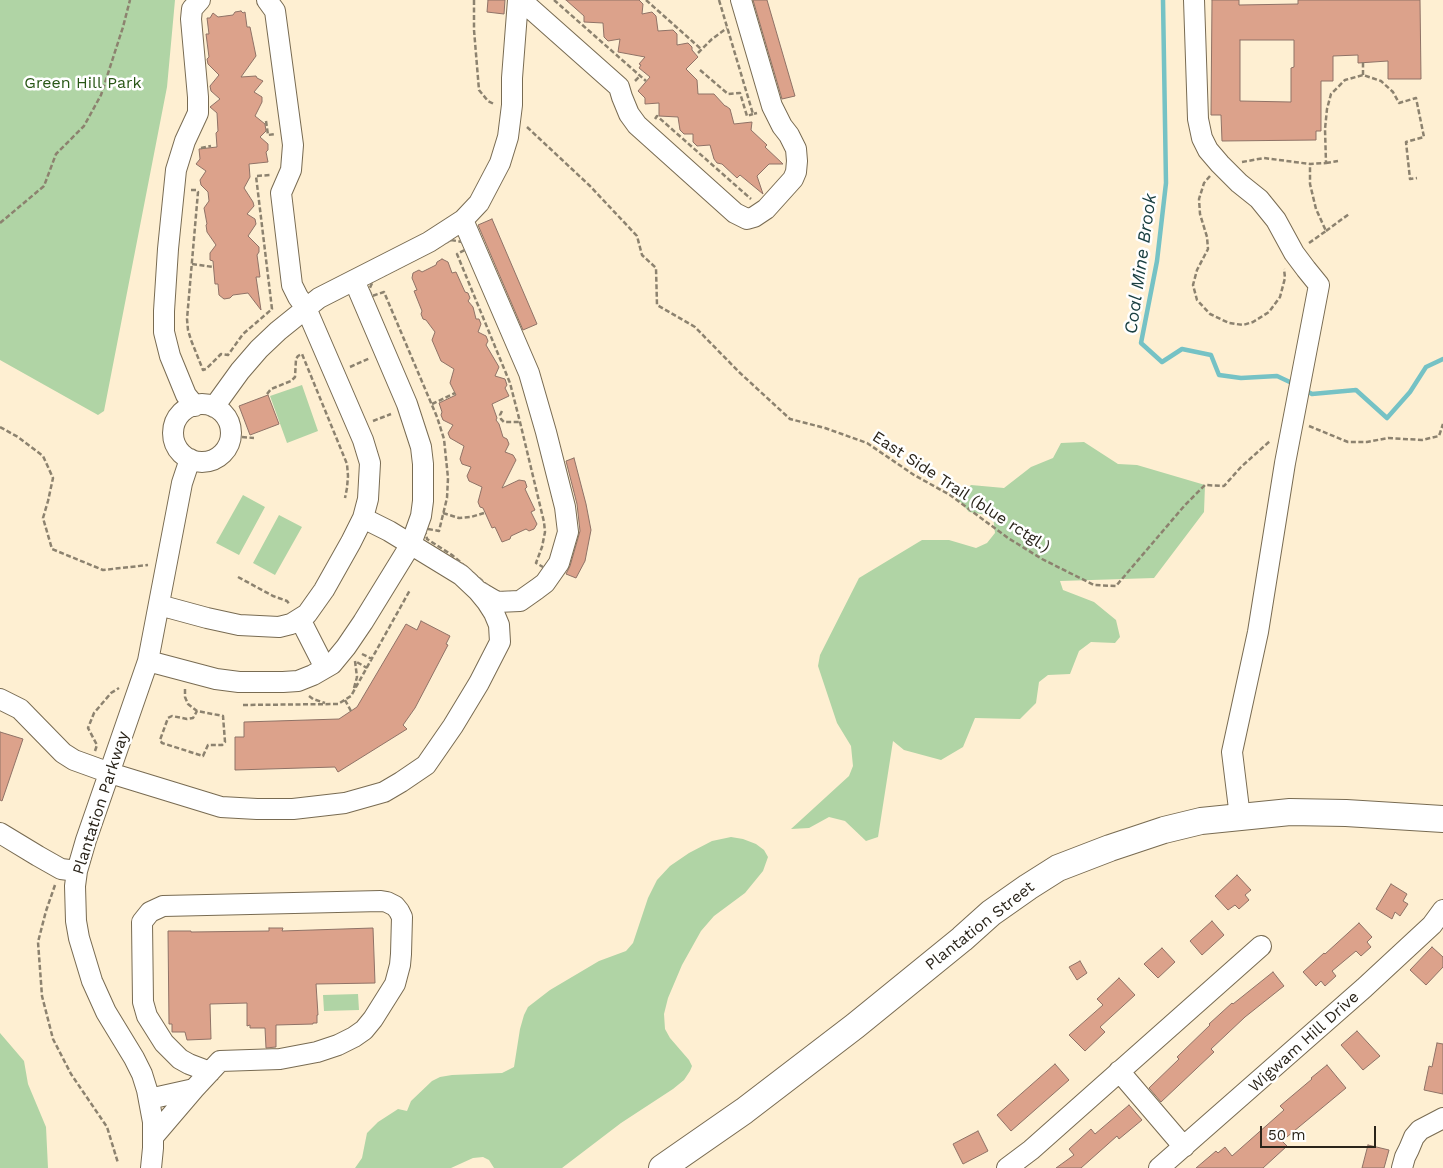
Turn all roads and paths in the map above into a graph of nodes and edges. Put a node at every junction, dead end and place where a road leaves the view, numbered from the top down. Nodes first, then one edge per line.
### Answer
1 (130, 0) edge
2 (200, 0) edge
3 (268, 0) edge
4 (474, 0) edge
5 (520, 0) edge
6 (554, 0) edge
7 (646, 0) edge
8 (742, 0) edge
9 (1194, 0) edge
10 (727, 28) dead end
11 (701, 50) junction
12 (698, 53) dead end
13 (1363, 62) dead end
14 (700, 70) dead end
15 (1363, 75) junction
16 (646, 81) dead end
17 (511, 110) junction
18 (753, 114) dead end
19 (266, 121) dead end
20 (280, 133) dead end
21 (211, 146) dead end
22 (196, 149) dead end
23 (1338, 161) dead end
24 (1326, 162) junction
25 (1310, 164) junction
26 (1222, 166) junction
27 (275, 172) dead end
28 (1417, 178) dead end
29 (187, 189) dead end
30 (1349, 214) dead end
31 (463, 220) junction
32 (0, 223) edge
33 (1326, 231) junction
34 (1294, 253) junction
35 (192, 264) junction
36 (213, 267) dead end
37 (354, 280) junction
38 (306, 308) junction
39 (366, 360) dead end
40 (356, 364) dead end
41 (455, 393) dead end
42 (267, 394) dead end
43 (432, 404) junction
44 (204, 406) junction
45 (502, 411) dead end
46 (389, 415) dead end
47 (379, 419) dead end
48 (1294, 420) junction
49 (520, 422) junction
50 (1443, 424) edge
51 (0, 427) edge
52 (242, 437) dead end
53 (254, 438) dead end
54 (190, 460) junction
55 (345, 498) dead end
56 (443, 513) junction
57 (484, 513) dead end
58 (363, 518) junction
59 (411, 544) junction
60 (152, 564) dead end
61 (238, 577) dead end
62 (478, 591) junction
63 (159, 604) junction
64 (300, 619) junction
65 (148, 661) junction
66 (325, 668) junction
67 (367, 668) dead end
68 (188, 671) junction
69 (119, 688) dead end
70 (354, 691) dead end
71 (307, 694) dead end
72 (304, 698) dead end
73 (0, 699) edge
74 (345, 700) dead end
75 (304, 704) dead end
76 (327, 704) dead end
77 (197, 711) junction
78 (352, 711) dead end
79 (94, 756) dead end
80 (110, 773) junction
81 (1240, 816) junction
82 (1443, 819) edge
83 (0, 833) edge
84 (77, 871) junction
85 (57, 882) dead end
86 (1443, 910) edge
87 (1261, 946) dead end
88 (1120, 1071) junction
89 (210, 1072) junction
90 (194, 1090) junction
91 (149, 1099) junction
92 (1443, 1118) edge
93 (153, 1137) junction
94 (1184, 1147) junction
95 (151, 1164) edge
96 (126, 1166) edge
97 (662, 1168) edge
98 (1007, 1168) edge
99 (1160, 1168) edge
100 (1402, 1168) edge

1 - 32 path
2 - 44 street
3 - 38 street
4 - 17 path, East Side Trail (blue rctgl.)
5 - 8 street
5 - 17 street
6 - 16 path
7 - 11 path
9 - 26 street
10 - 11 path
11 - 12 path
13 - 15 path
14 - 18 path
15 - 24 path
15 - 28 path
17 - 31 street
17 - 48 path, East Side Trail (blue rctgl.)
19 - 20 path
21 - 22 path
23 - 24 path
24 - 25 path
25 - 26 path
25 - 33 path
26 - 34 street
26 - 34 path
27 - 35 path
29 - 35 path
30 - 33 path
31 - 37 street
31 - 62 street
33 - 34 path
34 - 48 street
35 - 36 path
37 - 38 street
37 - 59 street
38 - 44 street
38 - 58 street
39 - 40 path
41 - 43 path
42 - 55 path
43 - 49 path
43 - 56 path
44 - 54 street
44 - 54 street
45 - 49 path
46 - 47 path
48 - 50 path
48 - 81 street
49 - 56 path
51 - 60 path
52 - 53 path
54 - 63 street, Plantation Parkway
56 - 57 path
58 - 59 street
58 - 64 street
59 - 62 street
59 - 66 street
61 - 64 path
62 - 80 street
63 - 64 street
63 - 65 street, Plantation Parkway
64 - 66 street
65 - 68 street
65 - 80 street, Plantation Parkway
66 - 68 street
67 - 70 path
68 - 77 path
69 - 79 path
71 - 76 path
72 - 75 path
73 - 80 street
74 - 78 path
77 - 77 path
80 - 84 street, Plantation Parkway
81 - 82 main road, Plantation Street
81 - 97 main road, Plantation Street
83 - 84 street
84 - 91 street, Plantation Parkway
85 - 96 path
86 - 94 street, Wigwam Hill Drive
87 - 88 street
88 - 94 street
88 - 98 street
89 - 89 street
89 - 90 street
90 - 91 street
90 - 93 street
91 - 93 street, Plantation Parkway
92 - 100 street
93 - 95 street, Plantation Parkway
94 - 99 street, Wigwam Hill Drive
95 - 96 street

